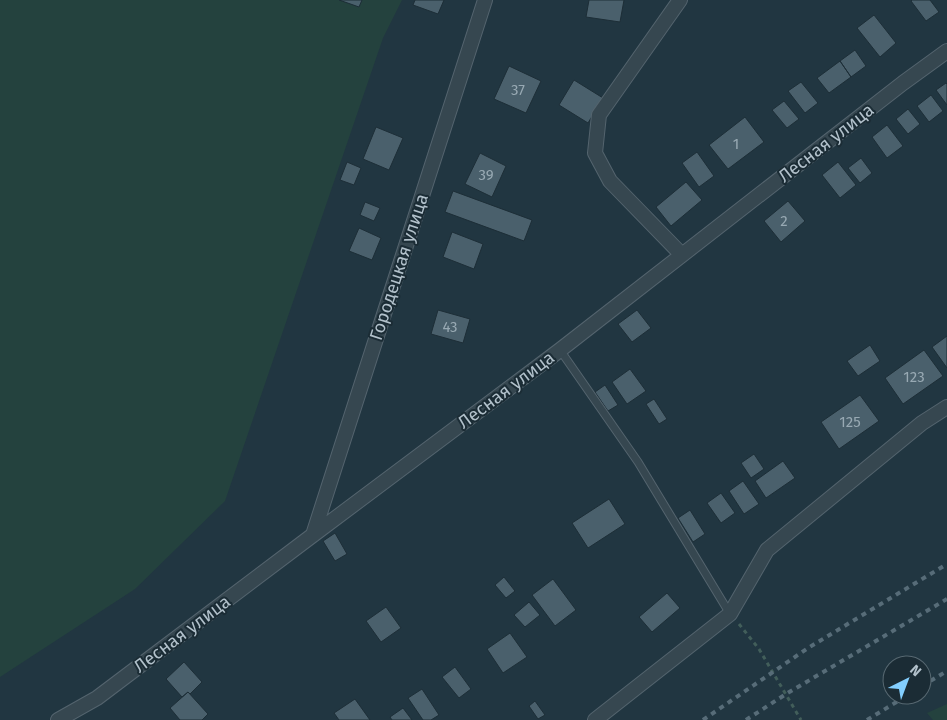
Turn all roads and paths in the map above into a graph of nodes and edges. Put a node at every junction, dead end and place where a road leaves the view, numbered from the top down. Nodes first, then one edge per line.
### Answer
1 (485, 0) edge
2 (680, 0) edge
3 (947, 51) edge
4 (682, 255) junction
5 (560, 350) junction
6 (947, 408) edge
7 (313, 534) junction
8 (730, 614) junction
9 (58, 720) edge
10 (595, 720) edge
11 (801, 720) edge

1 - 7 street, Городецкая улица
2 - 4 street
3 - 4 street, Лесная улица
4 - 5 street, Лесная улица
5 - 7 street, Лесная улица
5 - 8 lane
6 - 8 street
7 - 9 street, Лесная улица
8 - 10 street
8 - 11 path

